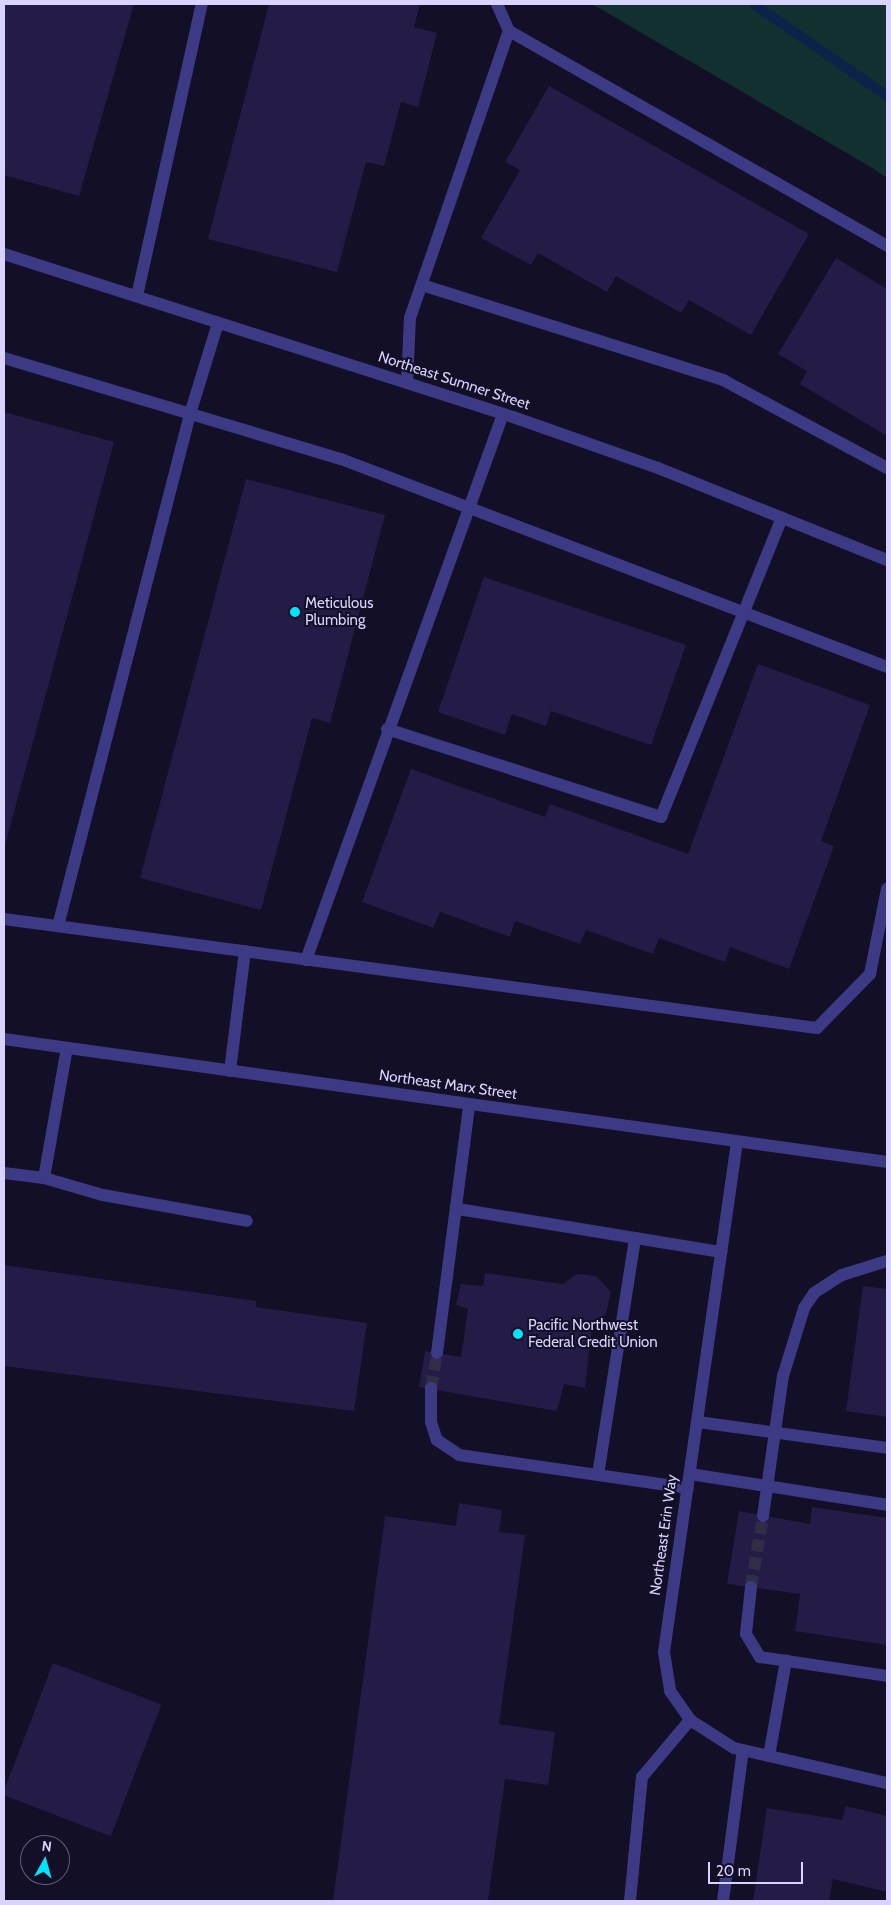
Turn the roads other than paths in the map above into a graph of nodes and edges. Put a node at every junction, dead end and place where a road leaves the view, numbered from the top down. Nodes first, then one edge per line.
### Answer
1 (202, 4) edge
2 (497, 4) edge
3 (509, 31) junction
4 (887, 246) edge
5 (4, 254) edge
6 (422, 285) junction
7 (137, 296) junction
8 (218, 323) junction
9 (4, 358) edge
10 (407, 383) junction
11 (190, 414) junction
12 (503, 414) junction
13 (887, 468) edge
14 (466, 507) junction
15 (782, 517) junction
16 (887, 560) edge
17 (745, 613) junction
18 (887, 667) edge
19 (387, 729) junction
20 (887, 889) edge
21 (4, 919) edge
22 (58, 926) junction
23 (245, 951) junction
24 (306, 960) junction
25 (4, 1039) edge
26 (67, 1048) junction
27 (230, 1071) junction
28 (469, 1105) junction
29 (738, 1142) junction
30 (887, 1162) edge
31 (4, 1173) edge
32 (44, 1178) junction
33 (458, 1209) junction
34 (247, 1221) dead end
35 (635, 1238) junction
36 (722, 1252) junction
37 (887, 1261) edge
38 (437, 1352) tunnel mouth
39 (431, 1388) tunnel mouth
40 (698, 1422) junction
41 (773, 1433) junction
42 (887, 1448) edge
43 (690, 1474) junction
44 (598, 1475) junction
45 (688, 1488) junction
46 (767, 1488) junction
47 (887, 1505) edge
48 (763, 1516) tunnel mouth
49 (751, 1587) tunnel mouth
50 (786, 1661) junction
51 (887, 1676) edge
52 (690, 1720) junction
53 (743, 1750) junction
54 (770, 1756) junction
55 (887, 1783) edge
56 (630, 1901) edge
57 (723, 1901) edge

1 - 7 street
2 - 3 street
3 - 4 street
3 - 6 street
5 - 7 street, Northeast Sumner Street
6 - 10 street
6 - 13 street
7 - 8 street, Northeast Sumner Street
8 - 10 street, Northeast Sumner Street
8 - 11 street
9 - 11 street
10 - 12 street, Northeast Sumner Street
11 - 14 street
11 - 22 street
12 - 14 street
12 - 15 street, Northeast Sumner Street
14 - 17 street
14 - 19 street
15 - 16 street, Northeast Sumner Street
15 - 17 street
17 - 18 street
17 - 19 street
19 - 24 street
20 - 24 street
21 - 22 street
22 - 23 street
23 - 24 street
23 - 27 street
25 - 26 street, Northeast Marx Street
26 - 27 street, Northeast Marx Street
26 - 32 street
27 - 28 street, Northeast Marx Street
28 - 29 street, Northeast Marx Street
28 - 33 street
29 - 30 street, Northeast Marx Street
29 - 36 street, Northeast Erin Way
31 - 32 street
32 - 34 street
33 - 35 street
33 - 38 street
35 - 36 street
35 - 44 street
36 - 40 street, Northeast Erin Way
37 - 41 street
39 - 44 street
40 - 41 street
40 - 43 street, Northeast Erin Way
41 - 42 street
41 - 46 street
43 - 45 street, Northeast Erin Way
43 - 46 street
44 - 45 street
45 - 52 street, Northeast Erin Way
46 - 47 street
46 - 48 street
49 - 50 street
50 - 51 street
50 - 54 street
52 - 53 street, Northeast Erin Way
52 - 56 street
53 - 54 street, Northeast Erin Way
53 - 57 street
54 - 55 street, Northeast Erin Way

